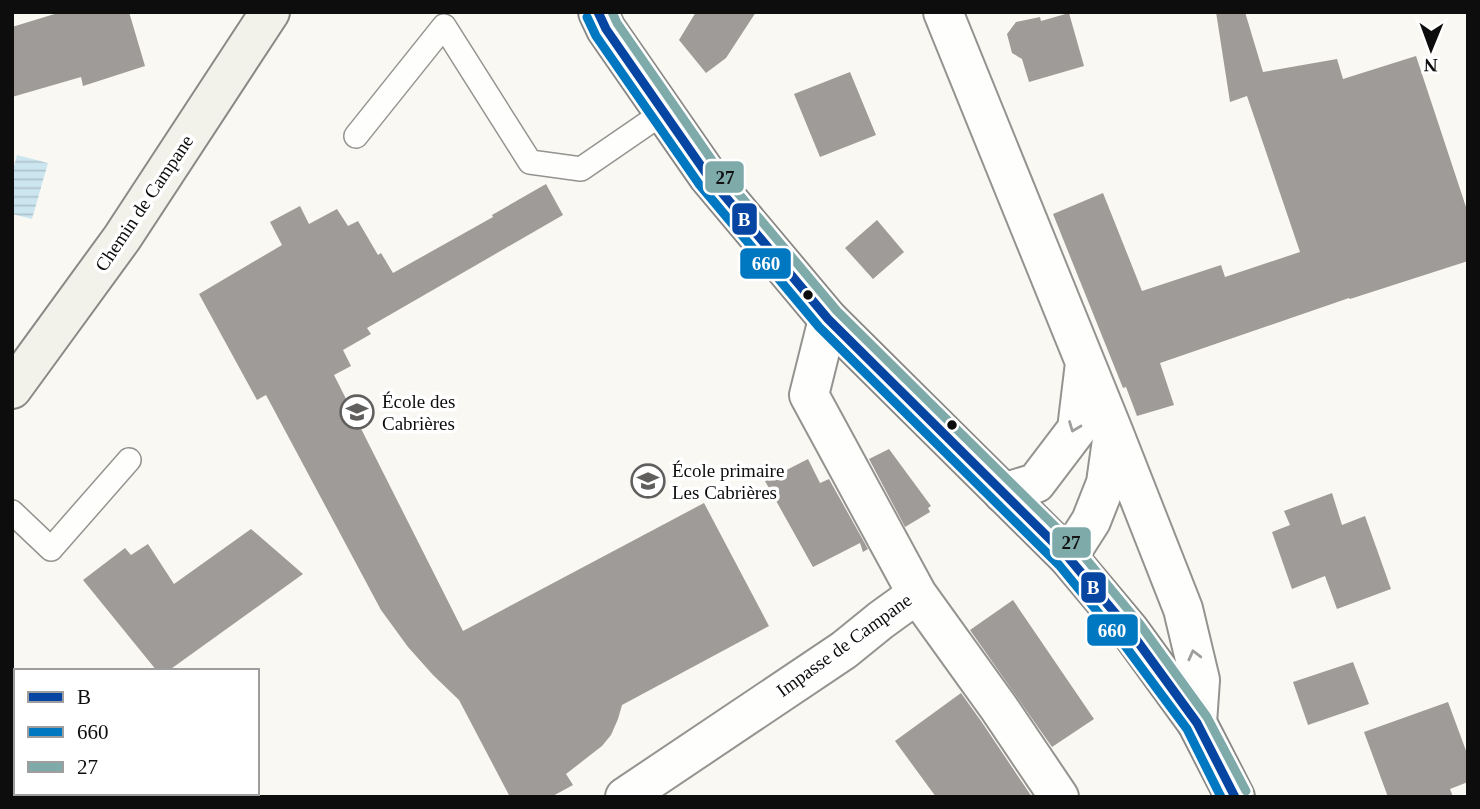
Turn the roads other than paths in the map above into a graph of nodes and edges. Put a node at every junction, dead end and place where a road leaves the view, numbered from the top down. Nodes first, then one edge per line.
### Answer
1 (270, 12) edge
2 (598, 12) edge
3 (943, 12) edge
4 (664, 112) junction
5 (356, 136) dead end
6 (828, 319) junction
7 (1085, 361) junction
8 (12, 389) edge
9 (1114, 431) junction
10 (129, 460) dead end
11 (1003, 493) junction
12 (12, 512) edge
13 (1068, 557) junction
14 (917, 594) junction
15 (1197, 723) junction
16 (625, 797) edge
17 (1059, 797) edge
18 (1235, 797) edge

1 - 8 main road, Chemin de Campane
2 - 4 main road
3 - 7 street
4 - 5 lane
4 - 6 main road
6 - 11 main road
6 - 14 street, Impasse de Campane
7 - 9 street
7 -> 11 street
9 - 13 street
15 -> 9 street
10 - 12 lane
11 - 13 main road
13 - 15 main road
14 - 16 street, Impasse de Campane
14 - 17 street
15 - 18 main road

